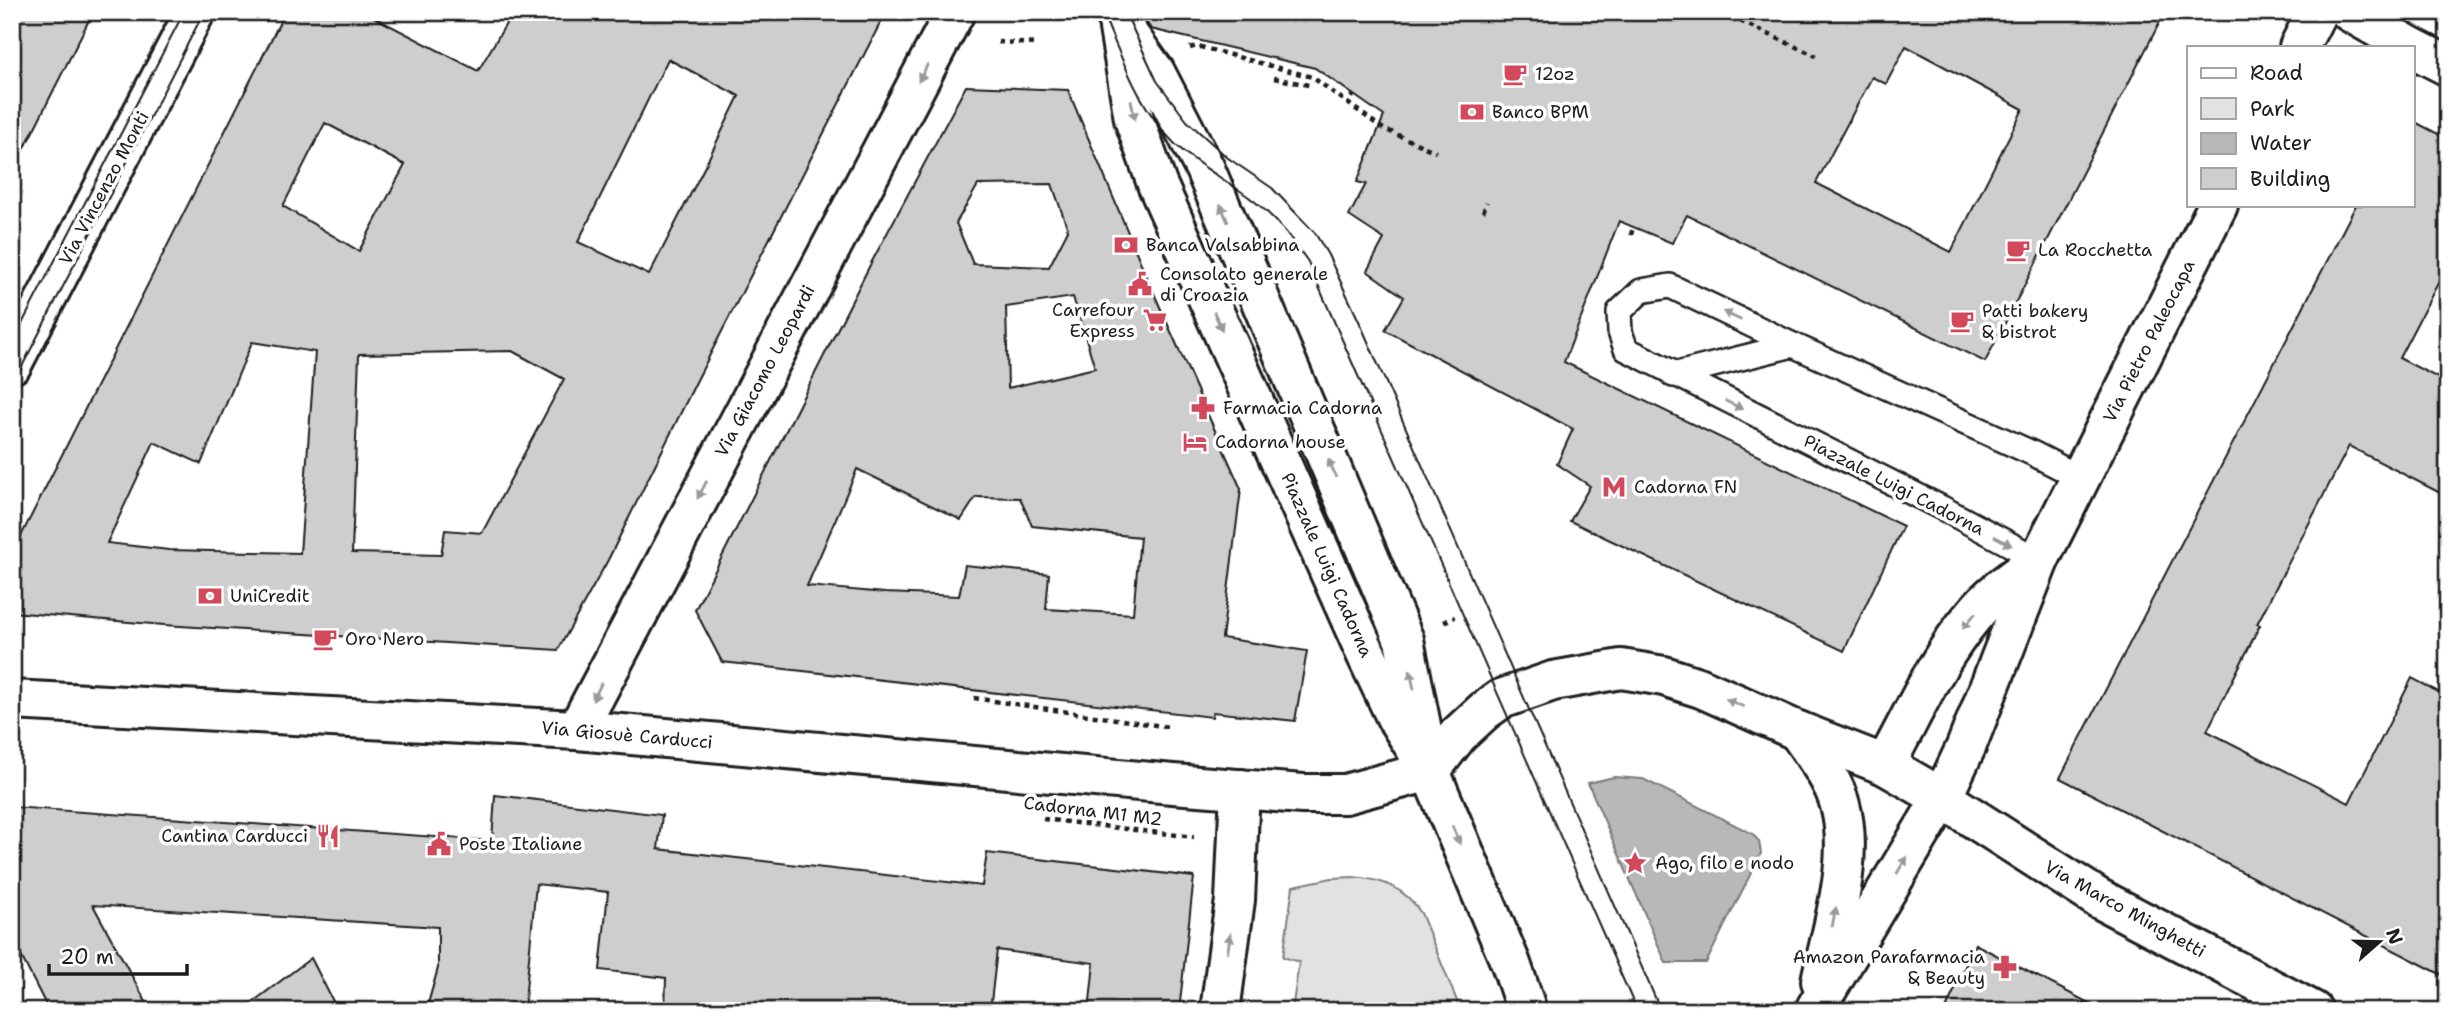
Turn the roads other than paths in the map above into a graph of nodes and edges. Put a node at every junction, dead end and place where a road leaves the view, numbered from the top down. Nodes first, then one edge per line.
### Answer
1 (195, 12) edge
2 (955, 12) edge
3 (2317, 12) edge
4 (2350, 12) edge
5 (1116, 15) edge
6 (2300, 46) edge
7 (2409, 46) edge
8 (2414, 49) edge
9 (2448, 66) edge
10 (2217, 206) edge
11 (1793, 345) junction
12 (12, 364) edge
13 (1673, 375) junction
14 (2081, 478) junction
15 (2039, 559) junction
16 (12, 700) edge
17 (577, 730) junction
18 (1798, 730) junction
19 (1885, 765) junction
20 (1430, 771) junction
21 (1240, 789) junction
22 (1942, 798) junction
23 (1511, 964) junction
24 (1816, 1009) edge
25 (1220, 1011) edge
26 (1527, 1011) edge
27 (1533, 1011) edge
28 (2313, 1011) edge

1 - 12 street, Via Vincenzo Monti
2 -> 17 street, Via Giacomo Leopardi
3 - 6 street
4 - 7 street
5 -> 20 street, Piazzale Luigi Cadorna
20 -> 5 street, Piazzale Luigi Cadorna
8 - 9 street
10 - 14 street, Via Pietro Paleocapa
11 - 13 lane
11 -> 13 lane, Piazzale Luigi Cadorna
11 - 14 lane, Piazzale Luigi Cadorna
13 -> 15 lane, Piazzale Luigi Cadorna
14 - 15 street
15 -> 19 street
15 - 22 street
16 - 17 street, Via Giosuè Carducci
17 - 21 street, Via Giosuè Carducci
18 - 19 street
18 -> 20 street
24 -> 18 street
19 - 22 street
20 - 21 street
20 -> 23 street, Piazzale Luigi Cadorna
25 -> 21 street
24 -> 22 street
22 - 28 street, Via Marco Minghetti
23 - 26 street, Piazzale Luigi Cadorna
23 - 27 street, Piazzale Luigi Cadorna

